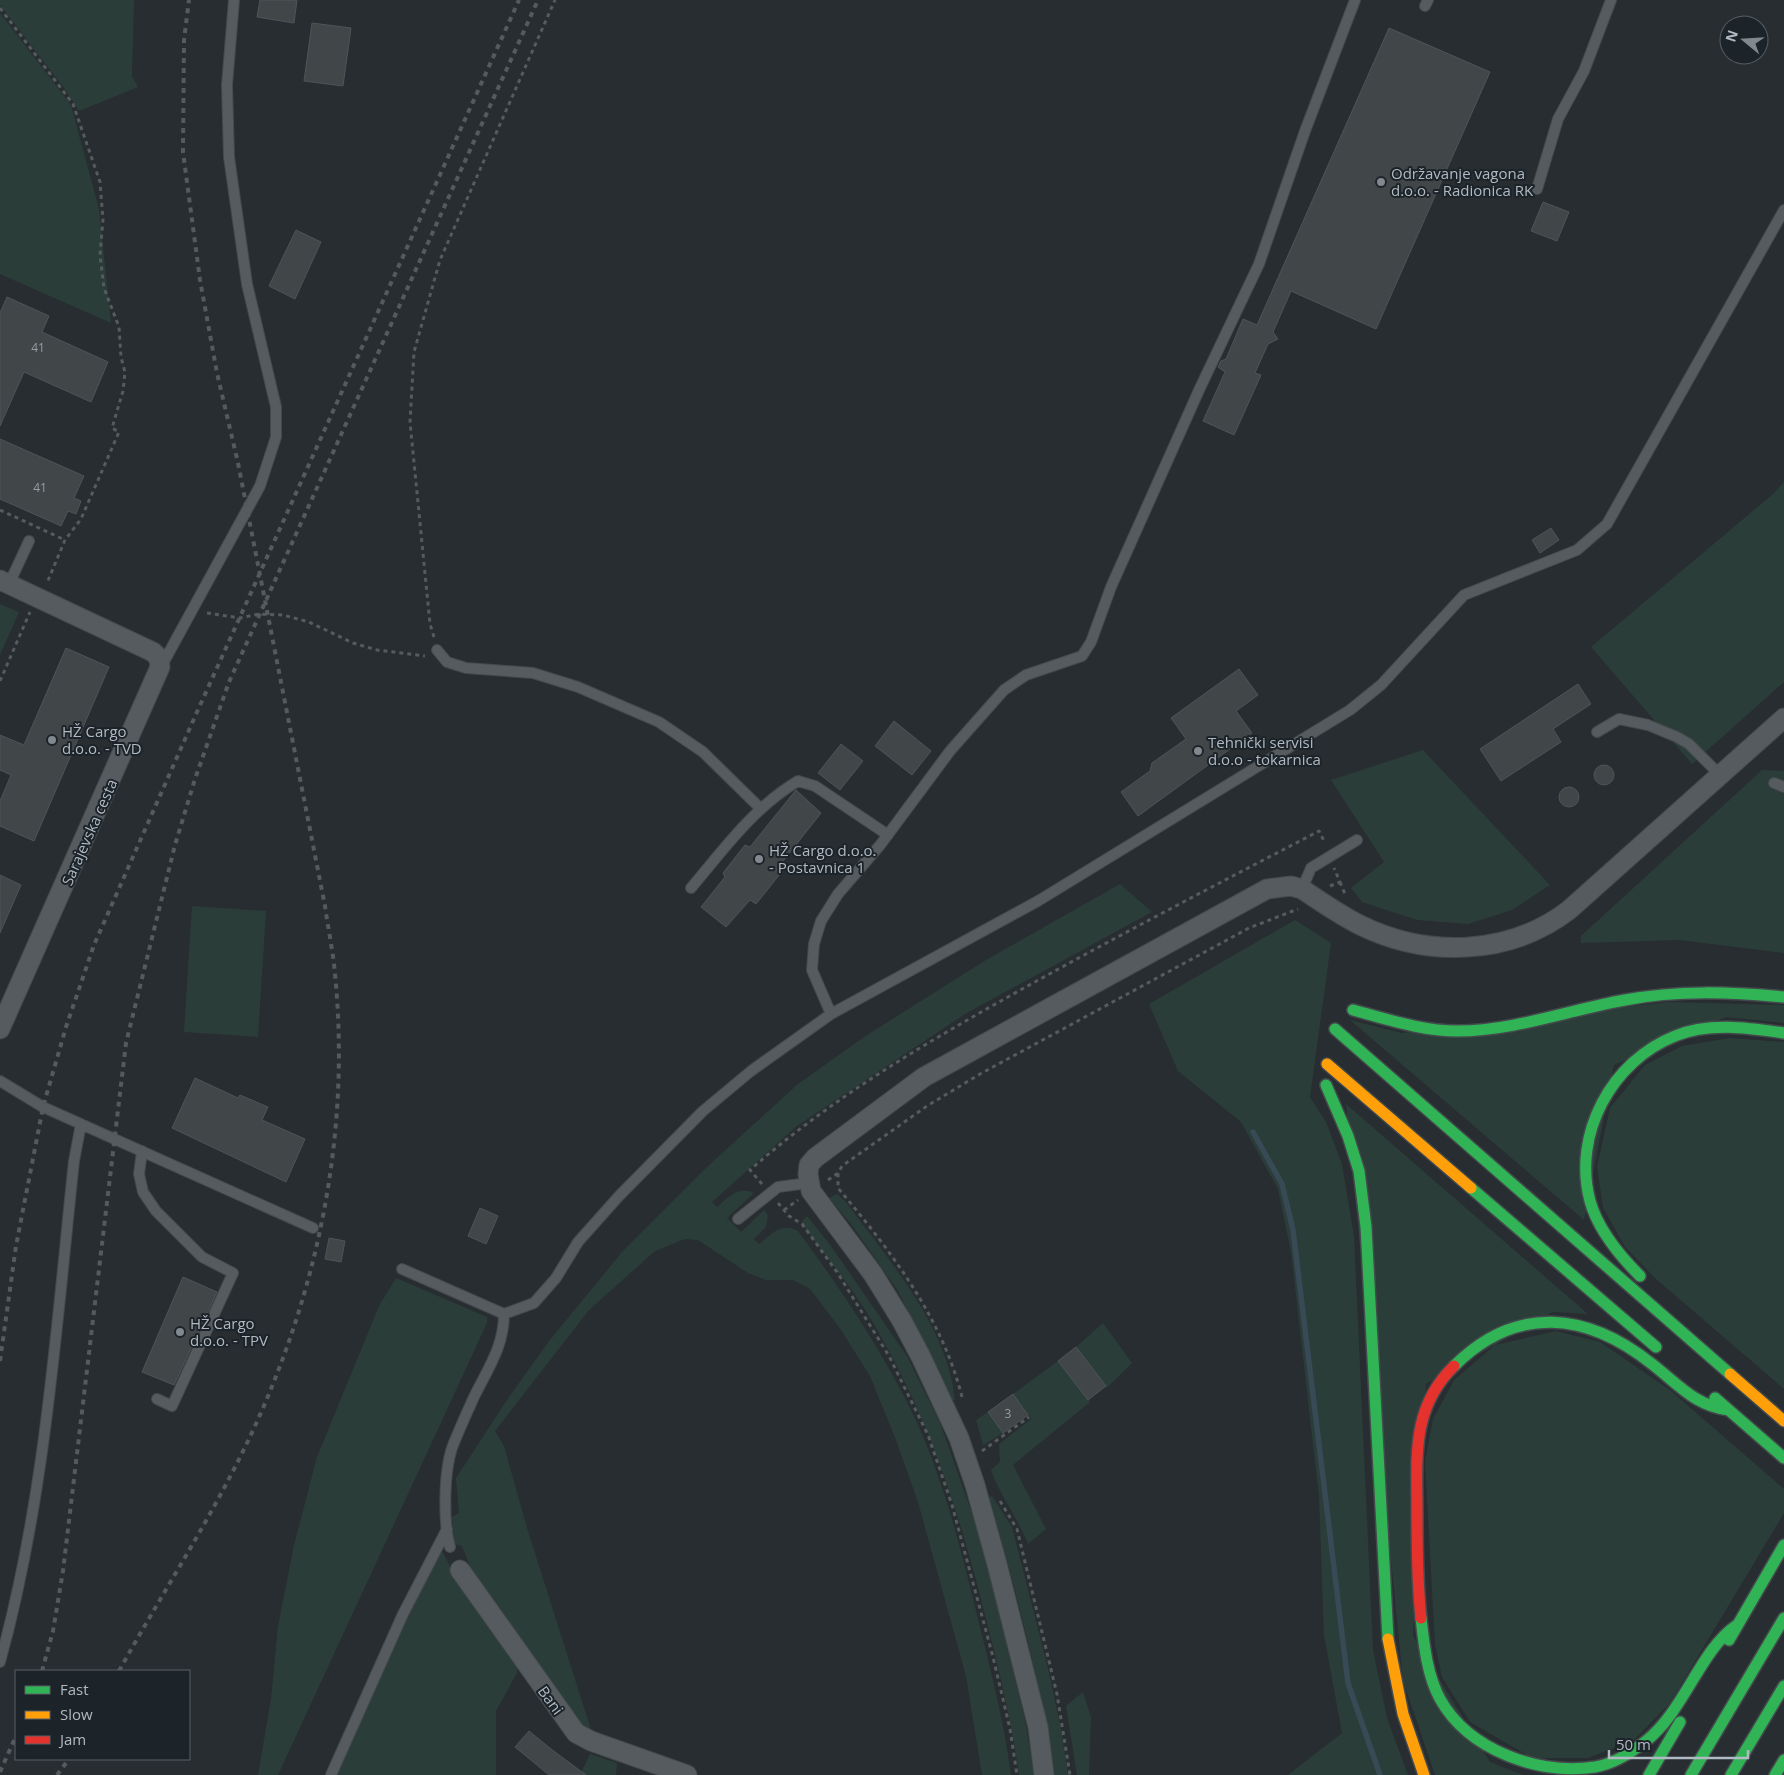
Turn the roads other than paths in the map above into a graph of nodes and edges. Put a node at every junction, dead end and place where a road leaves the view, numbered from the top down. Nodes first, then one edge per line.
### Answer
1 (234, 0) edge
2 (1354, 0) edge
3 (1612, 0) edge
4 (1537, 189) dead end
5 (1784, 210) edge
6 (29, 541) dead end
7 (4, 582) edge
8 (440, 654) road end
9 (160, 667) junction
10 (1784, 718) edge
11 (1597, 732) dead end
12 (1720, 775) junction
13 (761, 809) junction
14 (888, 835) junction
15 (1357, 840) dead end
16 (692, 888) dead end
17 (1302, 889) junction
18 (1784, 997) edge
19 (1354, 1010) dead end
20 (831, 1014) junction
21 (0, 1029) edge
22 (1335, 1029) dead end
23 (1784, 1033) edge
24 (1327, 1064) dead end
25 (0, 1081) edge
26 (1326, 1085) dead end
27 (81, 1124) junction
28 (142, 1151) junction
29 (816, 1182) junction
30 (738, 1219) dead end
31 (313, 1228) dead end
32 (402, 1269) dead end
33 (1646, 1281) dead end
34 (504, 1314) junction
35 (1665, 1355) dead end
36 (1733, 1361) dead end
37 (1744, 1386) junction
38 (1708, 1392) dead end
39 (157, 1399) dead end
40 (1729, 1410) junction
41 (1784, 1421) edge
42 (1784, 1458) edge
43 (447, 1529) junction
44 (1784, 1546) edge
45 (450, 1547) dead end
46 (460, 1570) dead end
47 (1784, 1618) edge
48 (1737, 1625) junction
49 (0, 1662) edge
50 (1784, 1686) edge
51 (1784, 1760) edge
52 (331, 1775) edge
53 (687, 1775) edge
54 (1044, 1775) edge
55 (1424, 1775) edge
56 (1649, 1775) edge
57 (1691, 1775) edge
58 (1731, 1775) edge
59 (1775, 1775) edge

1 - 9 lane
2 - 14 lane
3 - 4 lane
5 - 20 lane
6 - 7 lane
7 - 9 street
8 - 13 lane
9 - 21 street, Sarajevska cesta
10 - 12 street
11 - 12 lane
12 - 17 street
13 - 14 lane
13 - 16 lane
14 - 20 lane
15 - 17 lane
17 - 29 street
18 - 19 highway
20 - 34 lane
22 - 37 highway
23 - 33 highway
24 - 35 highway
25 - 27 lane
26 - 55 highway
27 - 28 lane
27 - 49 lane
28 - 31 lane
28 - 39 lane
29 - 30 lane
29 - 54 street
32 - 34 lane
34 - 43 lane
36 - 37 highway
37 - 41 highway
38 - 40 highway
40 - 42 highway
40 - 48 highway
43 - 45 lane
43 - 52 lane
44 - 48 highway
46 - 53 street, Bani
47 - 57 highway
48 - 56 highway
50 - 58 highway
51 - 59 highway

